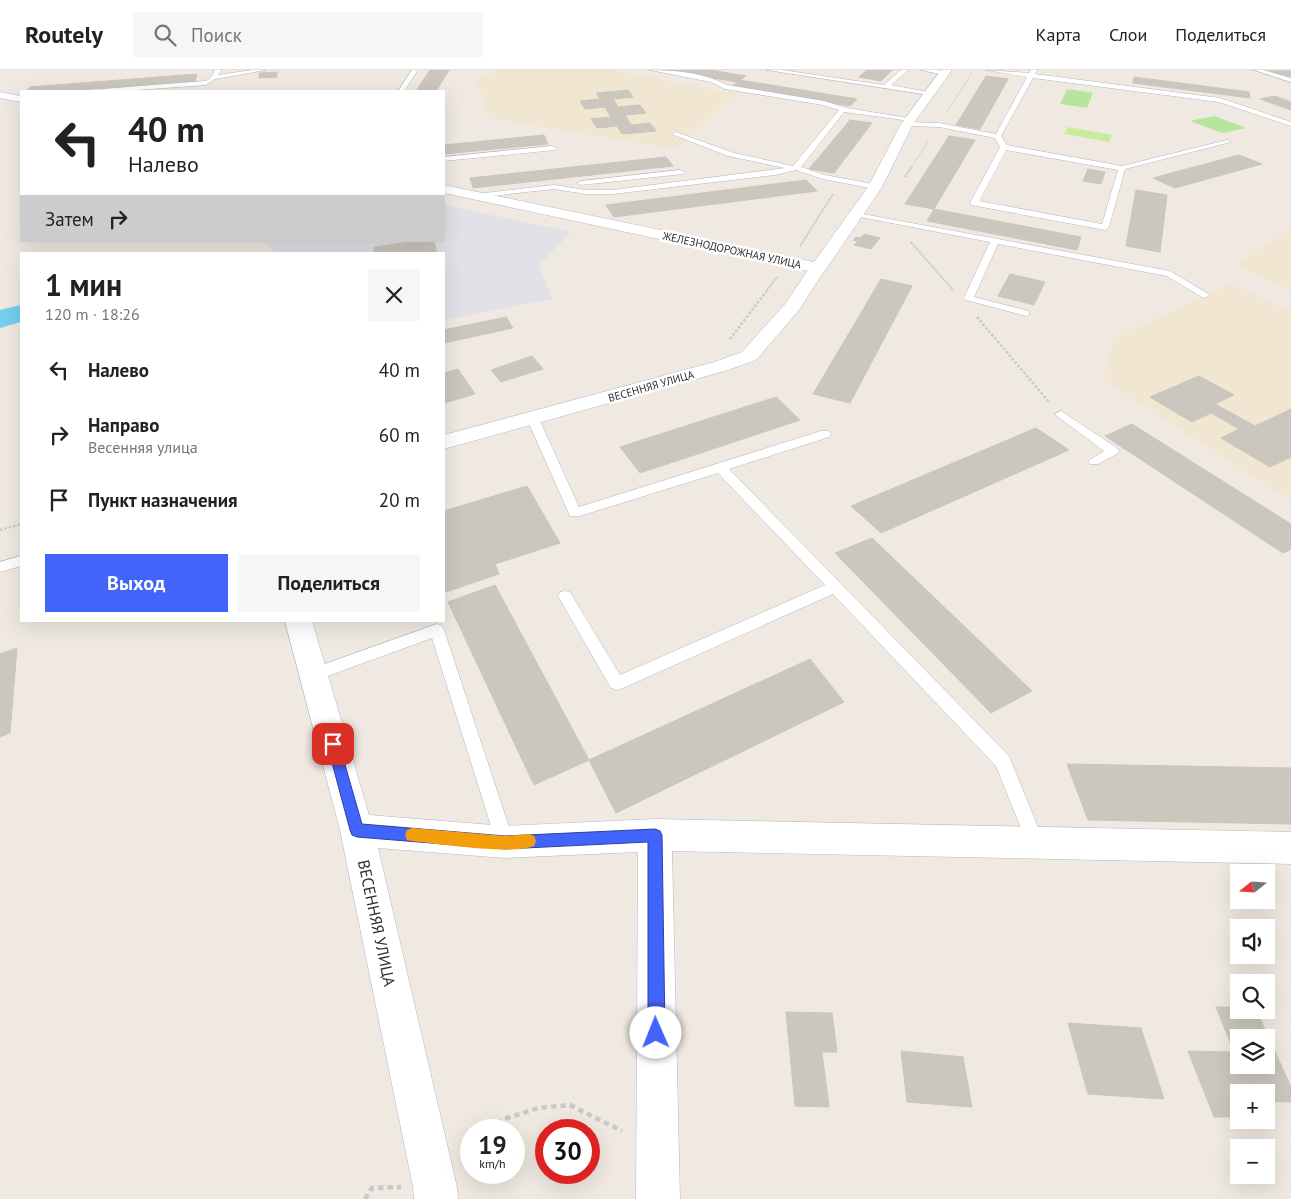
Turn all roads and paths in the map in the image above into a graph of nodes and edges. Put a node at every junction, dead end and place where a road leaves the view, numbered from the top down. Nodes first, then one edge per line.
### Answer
1 (218, 70) edge
2 (263, 70) edge
3 (414, 70) edge
4 (653, 70) edge
5 (770, 70) edge
6 (905, 70) edge
7 (924, 70) edge
8 (974, 70) edge
9 (989, 70) edge
10 (1256, 70) edge
11 (946, 72) edge
12 (1033, 73) edge
13 (213, 78) junction
14 (1291, 80) edge
15 (885, 87) junction
16 (116, 90) edge
17 (402, 90) edge
18 (930, 93) junction
19 (0, 94) edge
20 (20, 99) edge
21 (843, 109) junction
22 (911, 119) junction
23 (1291, 124) edge
24 (939, 125) junction
25 (676, 134) dead end
26 (998, 136) junction
27 (1227, 142) dead end
28 (1004, 147) junction
29 (552, 148) dead end
30 (445, 159) edge
31 (796, 168) junction
32 (1122, 168) junction
33 (680, 172) dead end
34 (903, 179) dead end
35 (841, 181) junction
36 (554, 186) junction
37 (875, 187) junction
38 (445, 189) edge
39 (476, 196) junction
40 (855, 214) junction
41 (995, 241) junction
42 (789, 262) junction
43 (818, 268) junction
44 (1205, 295) dead end
45 (1026, 313) dead end
46 (727, 341) dead end
47 (1061, 414) dead end
48 (532, 419) junction
49 (825, 434) dead end
50 (445, 442) edge
51 (1094, 461) dead end
52 (720, 468) junction
53 (20, 524) edge
54 (0, 530) edge
55 (20, 561) edge
56 (0, 567) edge
57 (836, 588) junction
58 (565, 596) dead end
59 (298, 622) edge
60 (314, 675) junction
61 (357, 830) junction
62 (655, 835) junction
63 (505, 842) junction
64 (1035, 842) junction
65 (1291, 848) edge
66 (504, 1119) edge
67 (657, 1152) junction
68 (436, 1199) edge
69 (658, 1199) edge

1 - 13 lane
2 - 13 lane
3 - 17 lane
4 - 21 lane
5 - 15 lane
6 - 15 lane
7 - 11 lane
8 - 24 path
9 - 12 lane
10 - 14 lane
11 - 18 street, ЖЕЛЕЗНОДОРОЖНАЯ УЛИЦА
12 - 23 lane
12 - 26 lane
13 - 16 lane
15 - 18 lane
18 - 22 street, ЖЕЛЕЗНОДОРОЖНАЯ УЛИЦА
19 - 20 street
21 - 22 lane
21 - 31 lane
22 - 24 lane
22 - 24 lane
22 - 37 street, ЖЕЛЕЗНОДОРОЖНАЯ УЛИЦА
24 - 26 lane
24 - 34 path
25 - 31 lane
26 - 28 lane
27 - 32 lane
28 - 32 lane
28 - 32 lane
29 - 30 lane
31 - 35 lane
31 - 36 lane
33 - 36 lane
35 - 37 lane
35 - 42 path
36 - 39 lane
37 - 40 street, ЖЕЛЕЗНОДОРОЖНАЯ УЛИЦА
38 - 39 street, ЖЕЛЕЗНОДОРОЖНАЯ УЛИЦА
39 - 42 street, ЖЕЛЕЗНОДОРОЖНАЯ УЛИЦА
40 - 41 lane
40 - 43 street, ЖЕЛЕЗНОДОРОЖНАЯ УЛИЦА
41 - 44 lane
41 - 45 lane
42 - 43 street, ЖЕЛЕЗНОДОРОЖНАЯ УЛИЦА
42 - 46 path
43 - 48 street, ВЕСЕННЯЯ УЛИЦА
47 - 51 lane
48 - 50 street, ВЕСЕННЯЯ УЛИЦА
48 - 52 lane
49 - 52 lane
52 - 57 lane
53 - 54 path
55 - 56 lane
57 - 58 lane
57 - 64 lane
59 - 60 street, ВЕСЕННЯЯ УЛИЦА
60 - 61 street, ВЕСЕННЯЯ УЛИЦА
60 - 63 lane
61 - 63 street
61 - 68 street, ВЕСЕННЯЯ УЛИЦА
62 - 63 street
62 - 64 street
62 - 67 street
64 - 65 street
66 - 67 path
67 - 69 street

